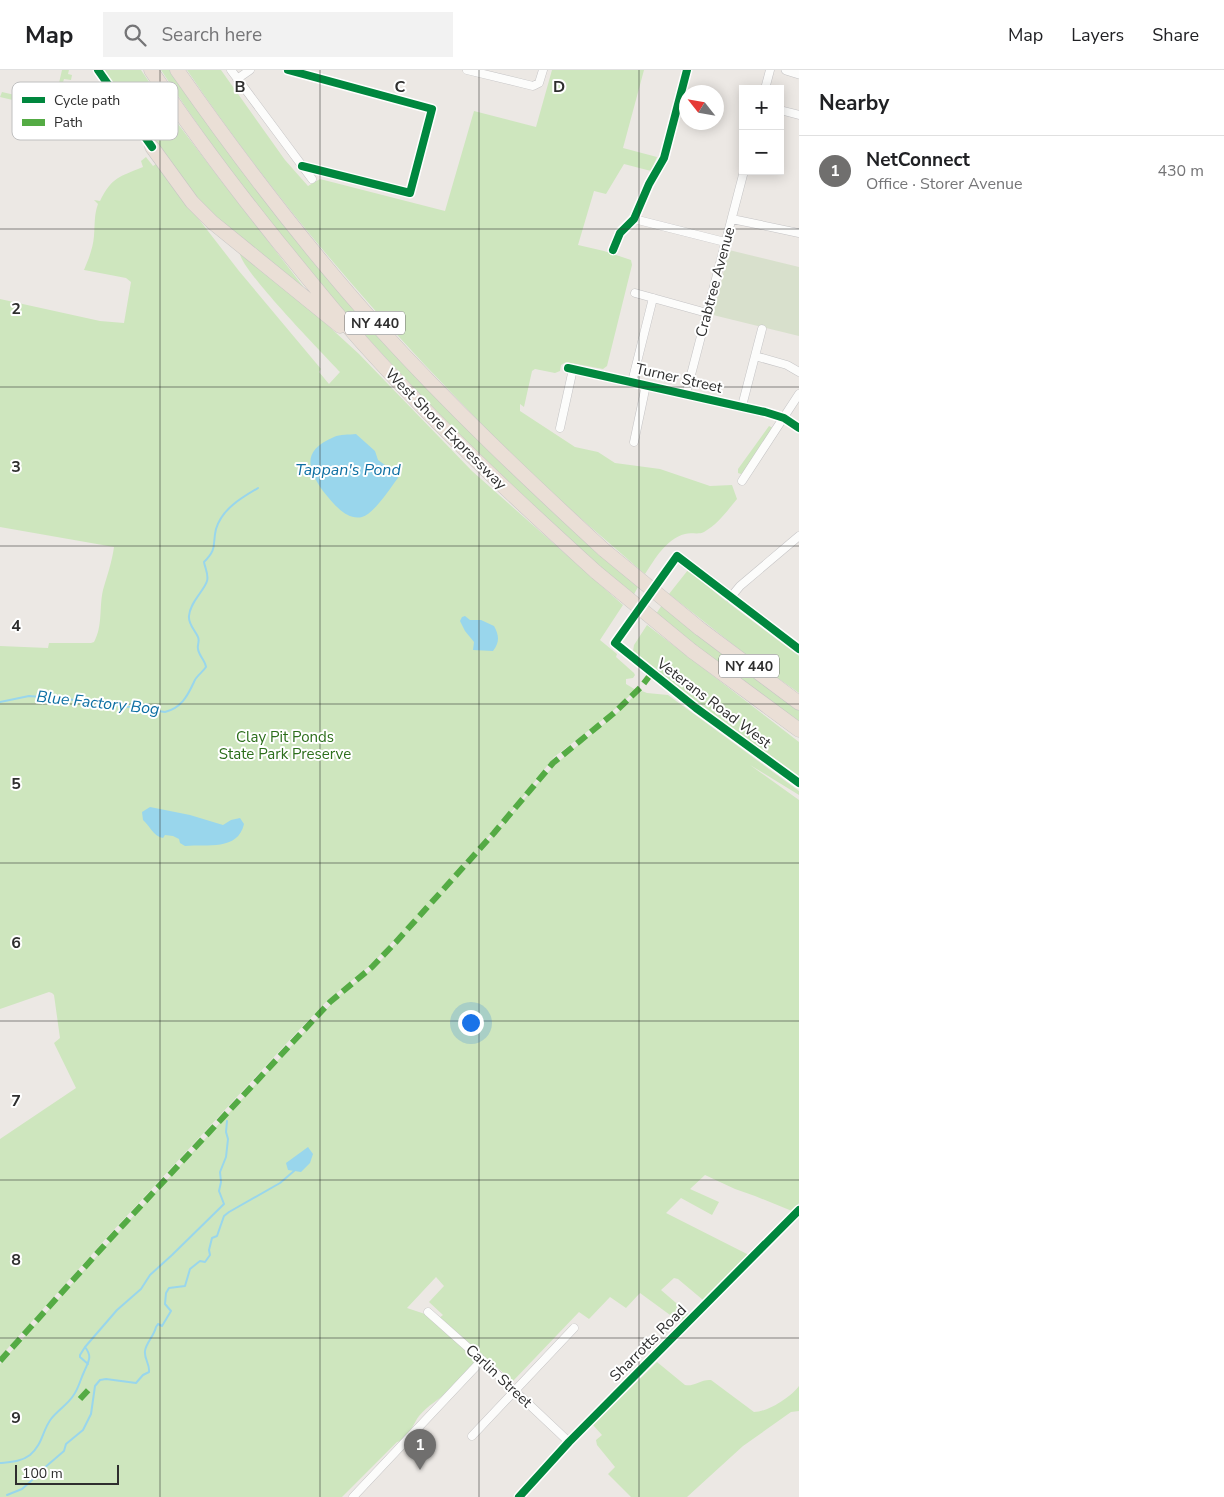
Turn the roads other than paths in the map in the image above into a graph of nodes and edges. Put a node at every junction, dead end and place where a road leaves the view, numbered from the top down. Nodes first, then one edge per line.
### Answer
1 (98, 70) edge
2 (151, 70) edge
3 (177, 70) edge
4 (231, 70) edge
5 (250, 70) edge
6 (288, 70) edge
7 (467, 70) edge
8 (543, 70) edge
9 (687, 70) edge
10 (770, 70) edge
11 (786, 70) edge
12 (799, 74) edge
13 (238, 79) junction
14 (106, 82) edge
15 (159, 82) edge
16 (767, 85) edge
17 (178, 109) edge
18 (784, 111) edge
19 (799, 115) edge
20 (147, 140) edge
21 (152, 147) joint
22 (302, 166) junction
23 (743, 175) edge
24 (312, 180) dead end
25 (634, 219) junction
26 (732, 219) junction
27 (799, 233) edge
28 (725, 242) junction
29 (613, 250) dead end
30 (635, 293) dead end
31 (653, 298) junction
32 (707, 312) junction
33 (762, 329) dead end
34 (366, 347) junction
35 (755, 356) junction
36 (799, 372) edge
37 (632, 382) junction
38 (646, 385) junction
39 (686, 394) junction
40 (799, 394) edge
41 (742, 406) junction
42 (784, 418) junction
43 (560, 428) dead end
44 (799, 428) edge
45 (634, 442) dead end
46 (742, 481) dead end
47 (799, 536) edge
48 (730, 598) junction
49 (799, 649) edge
50 (799, 703) edge
51 (799, 730) edge
52 (799, 783) edge
53 (799, 1210) edge
54 (428, 1312) dead end
55 (574, 1328) dead end
56 (482, 1360) junction
57 (514, 1390) junction
58 (472, 1436) dead end
59 (569, 1442) junction
60 (353, 1497) edge
61 (519, 1497) edge

1 - 14 street
2 - 15 highway, West Shore Expressway / NY 440
3 - 50 highway, West Shore Expressway / NY 440, bridge
4 - 13 street
5 - 13 street
6 - 22 street
7 - 8 street
9 - 25 street
10 - 16 street
11 - 12 street
13 - 22 street
17 - 34 highway, West Shore Expressway / NY 440
18 - 19 street
20 - 21 street
21 - 34 highway
22 - 24 street
23 - 26 street, Crabtree Avenue
25 - 28 street
25 - 29 street
26 - 27 street
26 - 28 street, Crabtree Avenue
28 - 32 street, Crabtree Avenue
30 - 31 street
31 - 32 street
31 - 37 street
32 - 39 street, Crabtree Avenue
33 - 35 street
34 - 51 highway, West Shore Expressway / NY 440, bridge
35 - 36 street
35 - 41 street
37 - 38 street, Turner Street
37 - 43 street, Turner Street
38 - 39 street, Turner Street
38 - 45 street
39 - 41 street, Turner Street
40 - 42 street
41 - 42 street, Turner Street
42 - 44 street, Turner Street
42 - 46 street
47 - 48 street
48 - 49 street
48 - 52 street, Veterans Road West
53 - 59 street, Sharrotts Road
54 - 56 street, Carlin Street
55 - 57 street
56 - 57 street, Carlin Street
56 - 60 street
57 - 58 street
57 - 59 street, Carlin Street
59 - 61 street, Sharrotts Road

